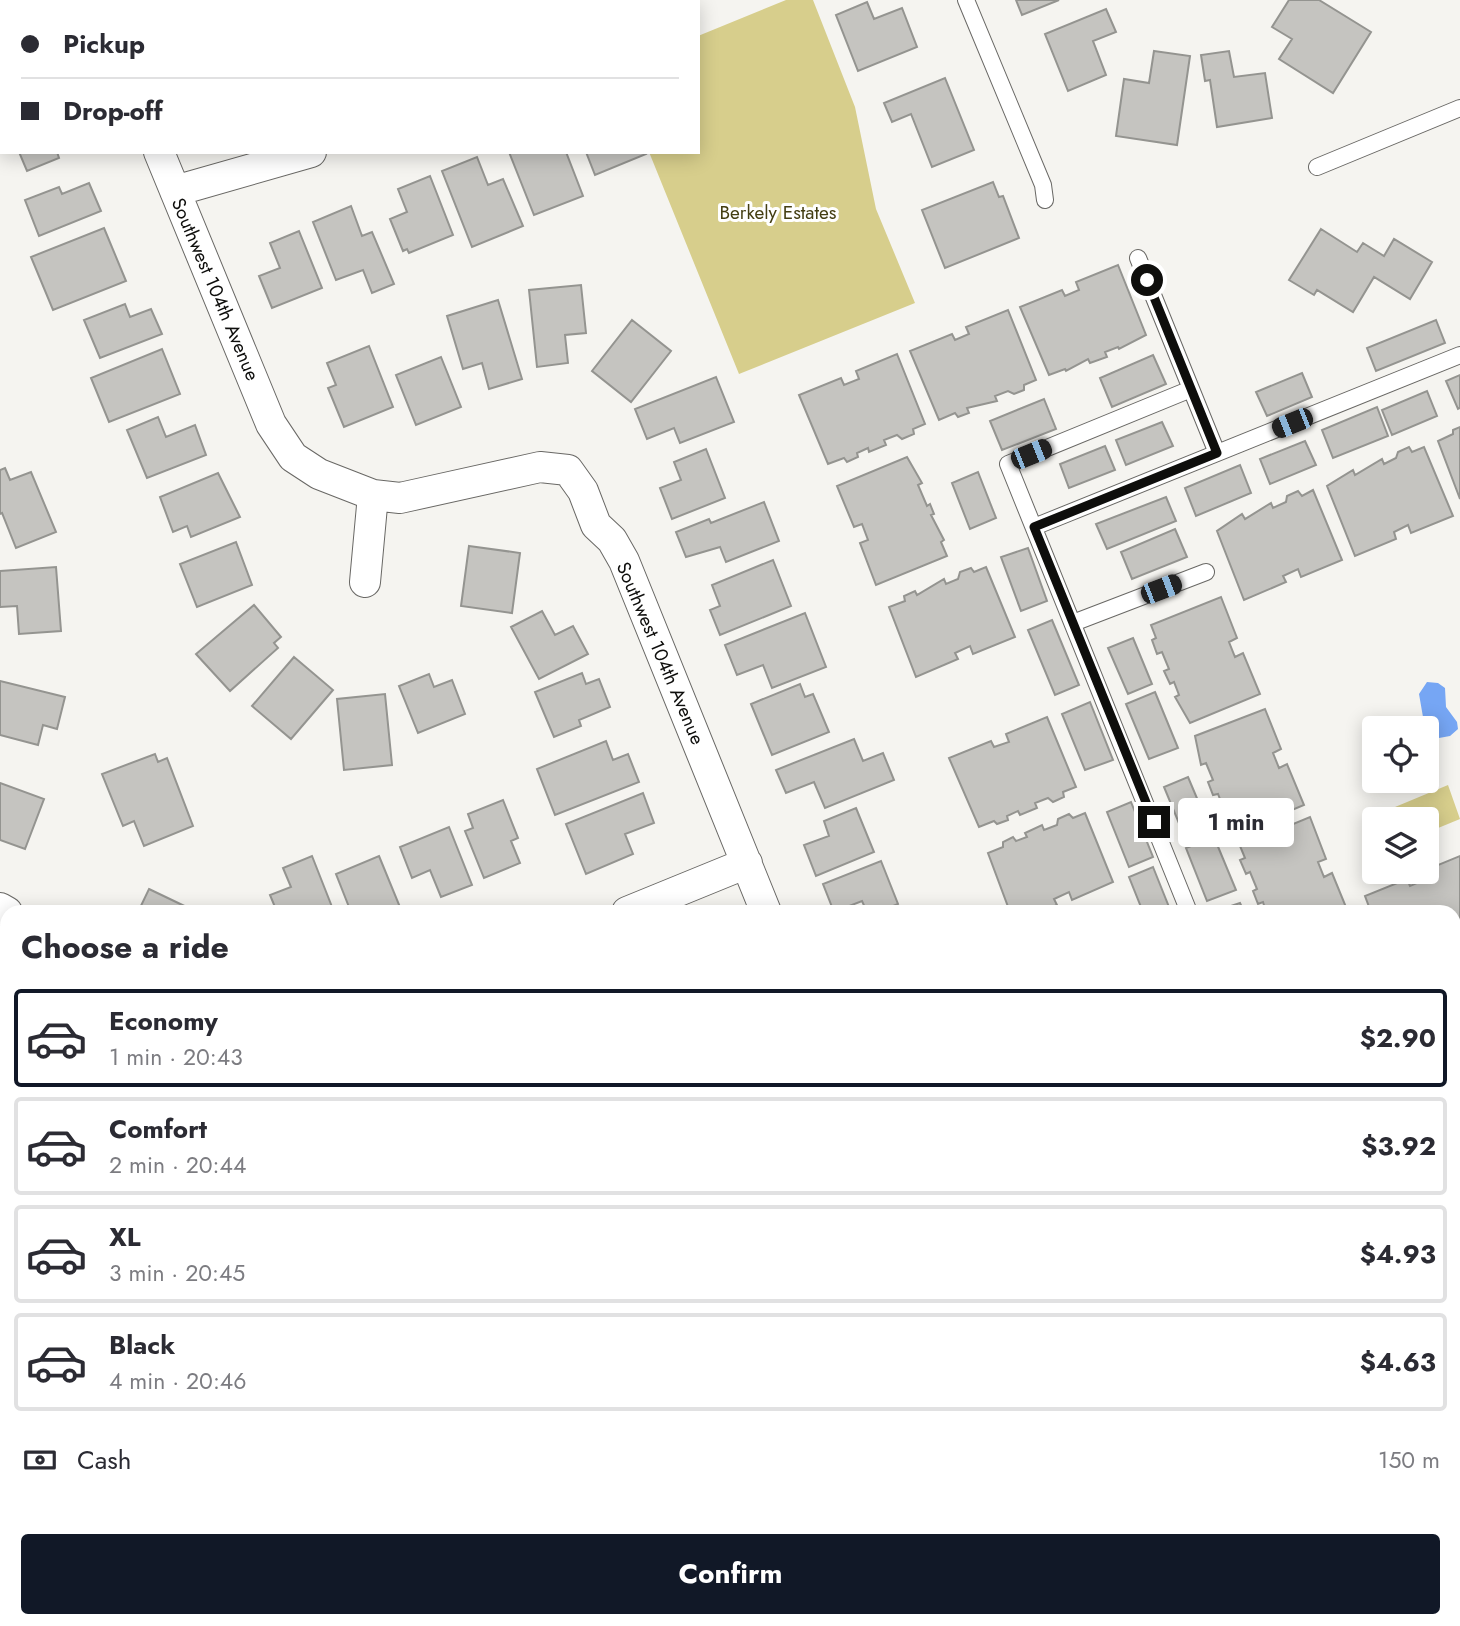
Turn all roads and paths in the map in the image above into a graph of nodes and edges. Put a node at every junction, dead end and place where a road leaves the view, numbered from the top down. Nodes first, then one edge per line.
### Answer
1 (966, 0) edge
2 (1460, 108) edge
3 (160, 154) edge
4 (305, 154) edge
5 (1317, 167) dead end
6 (175, 191) junction
7 (1045, 200) dead end
8 (1138, 258) dead end
9 (1460, 355) edge
10 (1191, 390) junction
11 (1217, 453) junction
12 (373, 495) junction
13 (1034, 527) junction
14 (1206, 572) dead end
15 (365, 582) dead end
16 (1073, 623) junction
17 (747, 863) junction
18 (644, 905) edge
19 (763, 905) edge
20 (1186, 905) edge

1 - 7 lane
2 - 5 lane
3 - 6 street, Southwest 104th Avenue
4 - 6 street
6 - 12 street, Southwest 104th Avenue
8 - 10 lane
9 - 11 lane
10 - 11 lane
10 - 13 lane
11 - 13 lane
12 - 15 street
12 - 17 street, Southwest 104th Avenue
13 - 16 lane
14 - 16 lane
16 - 20 lane
17 - 18 street
17 - 19 street, Southwest 104th Avenue

